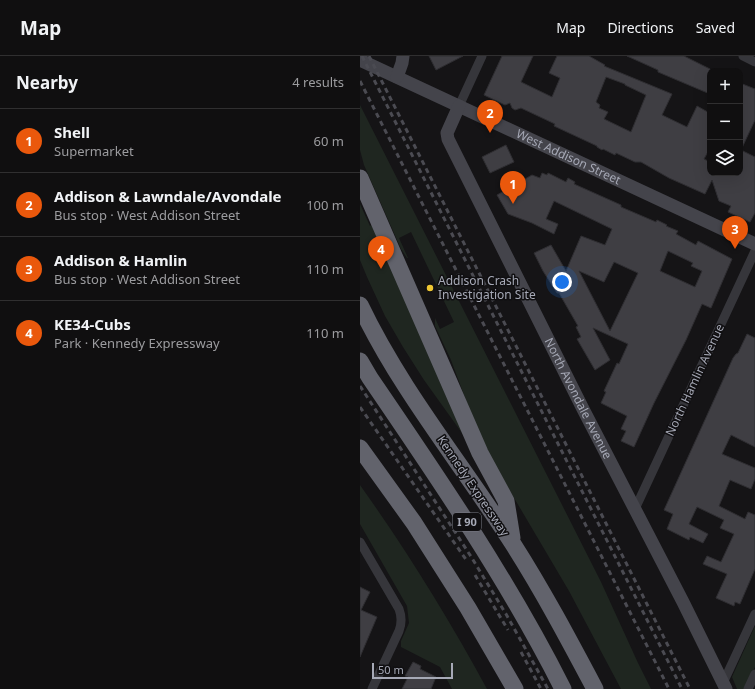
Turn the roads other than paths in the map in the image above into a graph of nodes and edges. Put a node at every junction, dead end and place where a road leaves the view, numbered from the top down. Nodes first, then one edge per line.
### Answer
1 (403, 56) edge
2 (482, 56) edge
3 (743, 56) edge
4 (360, 60) edge
5 (755, 62) edge
6 (397, 77) junction
7 (459, 106) junction
8 (360, 178) edge
9 (755, 244) edge
10 (755, 251) edge
11 (360, 305) edge
12 (360, 361) edge
13 (360, 448) edge
14 (635, 509) junction
15 (360, 542) edge
16 (513, 544) junction
17 (755, 614) edge
18 (755, 674) edge
19 (724, 686) edge
20 (372, 689) edge
21 (515, 689) edge
22 (563, 689) edge
23 (594, 689) edge
24 (748, 689) edge

1 - 6 street
2 - 7 street
3 - 5 street
4 - 6 street, West Addison Street
6 - 7 street, West Addison Street
7 - 9 street, West Addison Street
7 - 14 street, North Avondale Avenue
8 - 16 highway
10 - 14 street, North Hamlin Avenue
11 - 16 highway, Kennedy Expressway / I 90
12 - 22 highway, I 90
13 - 21 highway
14 - 19 street, North Avondale Avenue
15 - 20 street
16 - 23 highway, Kennedy Expressway / I 90
17 - 19 street
18 - 24 street

